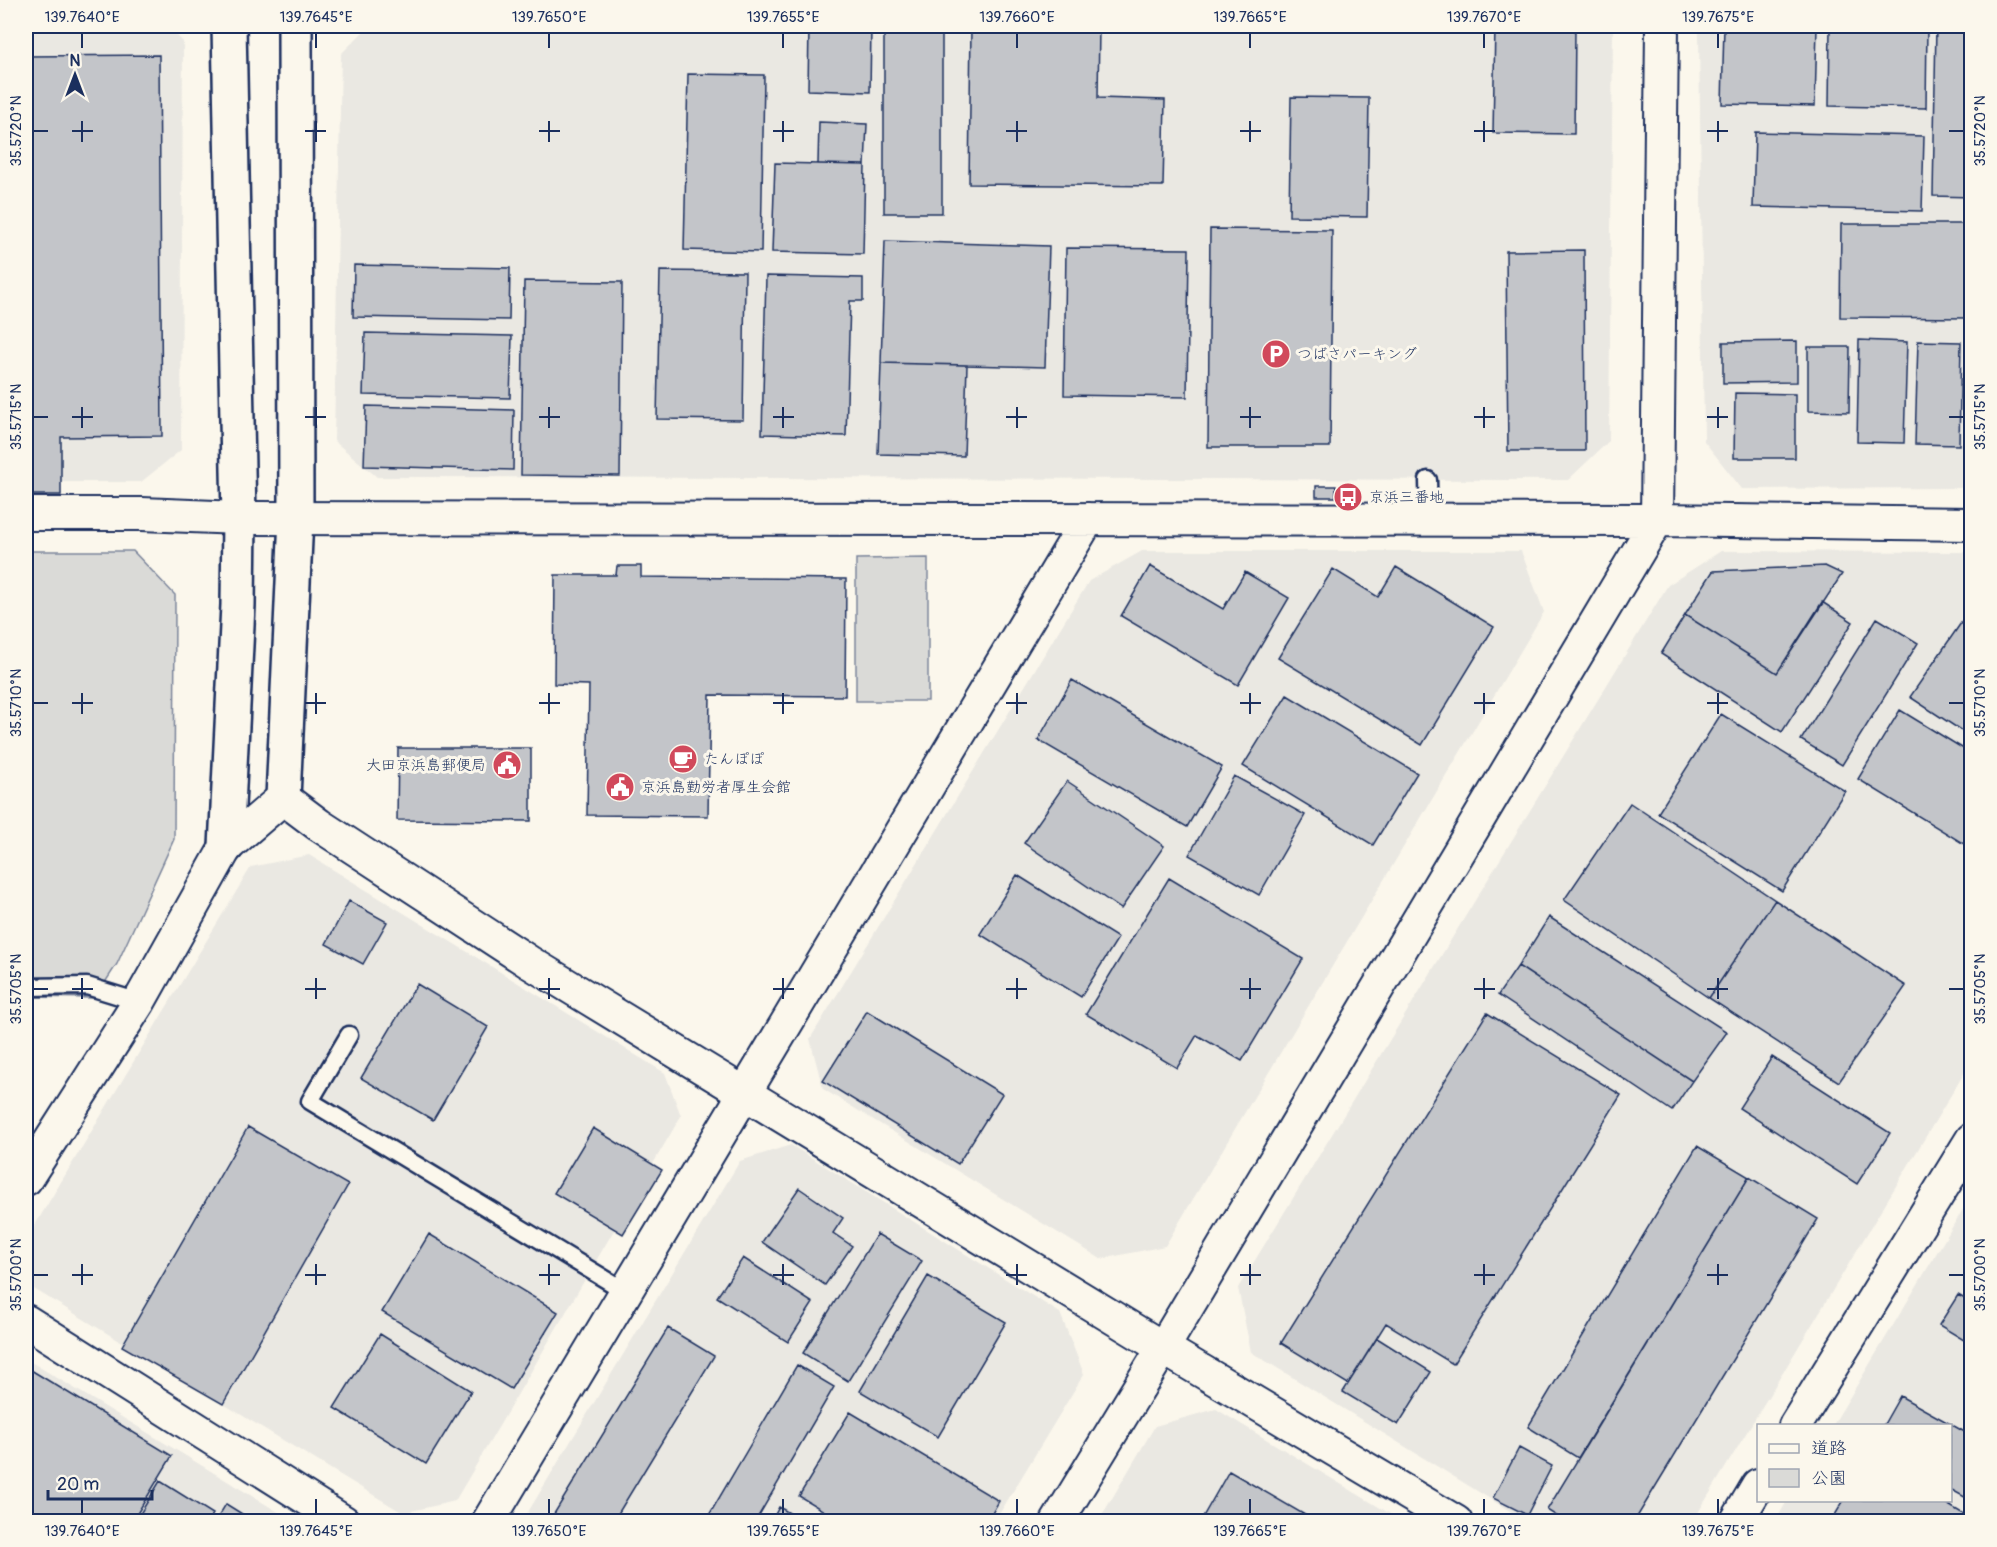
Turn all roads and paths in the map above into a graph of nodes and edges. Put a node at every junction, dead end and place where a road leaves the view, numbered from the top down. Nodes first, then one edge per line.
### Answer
1 (229, 26) edge
2 (295, 26) edge
3 (1662, 26) edge
4 (1428, 480) dead end
5 (26, 514) edge
6 (239, 518) junction
7 (296, 518) junction
8 (1088, 519) junction
9 (1429, 520) junction
10 (1658, 520) junction
11 (1971, 524) edge
12 (283, 798) junction
13 (226, 847) junction
14 (26, 987) edge
15 (139, 1002) junction
16 (349, 1035) dead end
17 (743, 1093) junction
18 (1971, 1140) edge
19 (26, 1179) edge
20 (625, 1291) junction
21 (26, 1321) edge
22 (1163, 1348) junction
23 (1796, 1424) edge
24 (1757, 1487) edge
25 (344, 1521) edge
26 (488, 1521) edge
27 (1057, 1521) edge
28 (1456, 1521) edge
29 (1736, 1521) edge

1 - 6 street
2 - 7 street
3 - 10 street
4 - 9 lane
5 - 6 street
6 - 7 street
6 - 13 street
7 - 8 street
7 - 12 street
8 - 9 street
8 - 17 street
9 - 10 street
10 - 11 street
10 - 22 street
12 - 13 street
12 - 17 street
13 - 15 street
14 - 15 lane
15 - 19 street
16 - 20 lane
17 - 20 street
17 - 22 street
18 - 23 street
20 - 26 street
21 - 25 street
22 - 27 street
22 - 28 street
24 - 29 street

